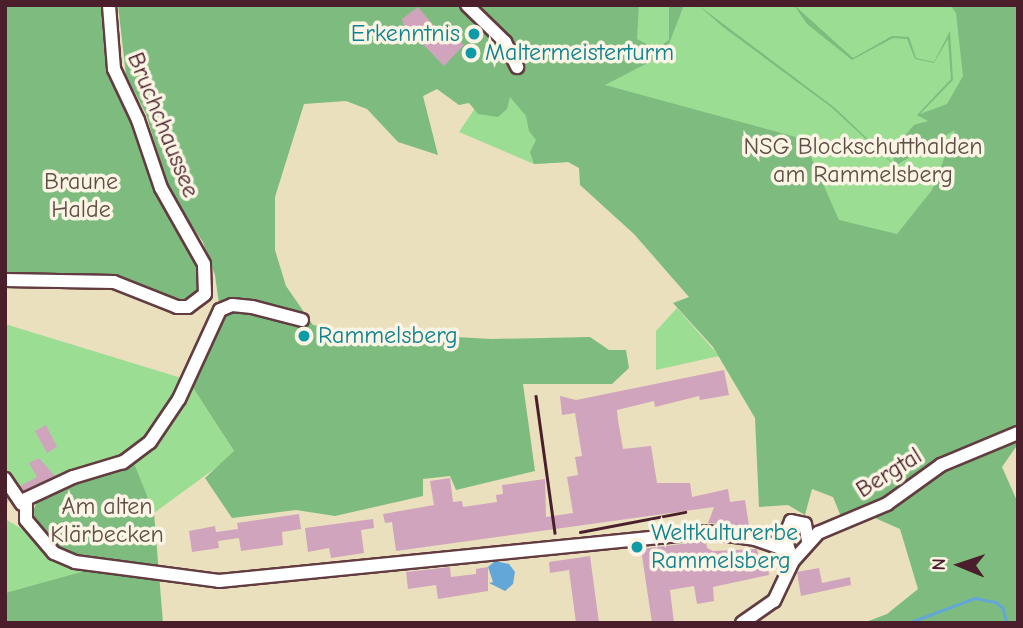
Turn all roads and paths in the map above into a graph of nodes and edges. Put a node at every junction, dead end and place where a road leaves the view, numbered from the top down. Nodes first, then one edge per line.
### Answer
1 (109, 5) edge
2 (467, 5) edge
3 (517, 67) dead end
4 (5, 281) edge
5 (201, 301) junction
6 (220, 310) junction
7 (302, 320) dead end
8 (1018, 433) edge
9 (5, 479) edge
10 (22, 504) junction
11 (808, 541) junction
12 (791, 556) junction
13 (742, 623) edge

1 - 5 street, Bruchchaussee
2 - 3 street
4 - 5 street
5 - 6 street
6 - 7 street
6 - 10 street
8 - 11 street, Bergtal
9 - 10 street
10 - 12 street
11 - 12 street, Bergtal
11 - 12 street
12 - 13 street, Bergtal

